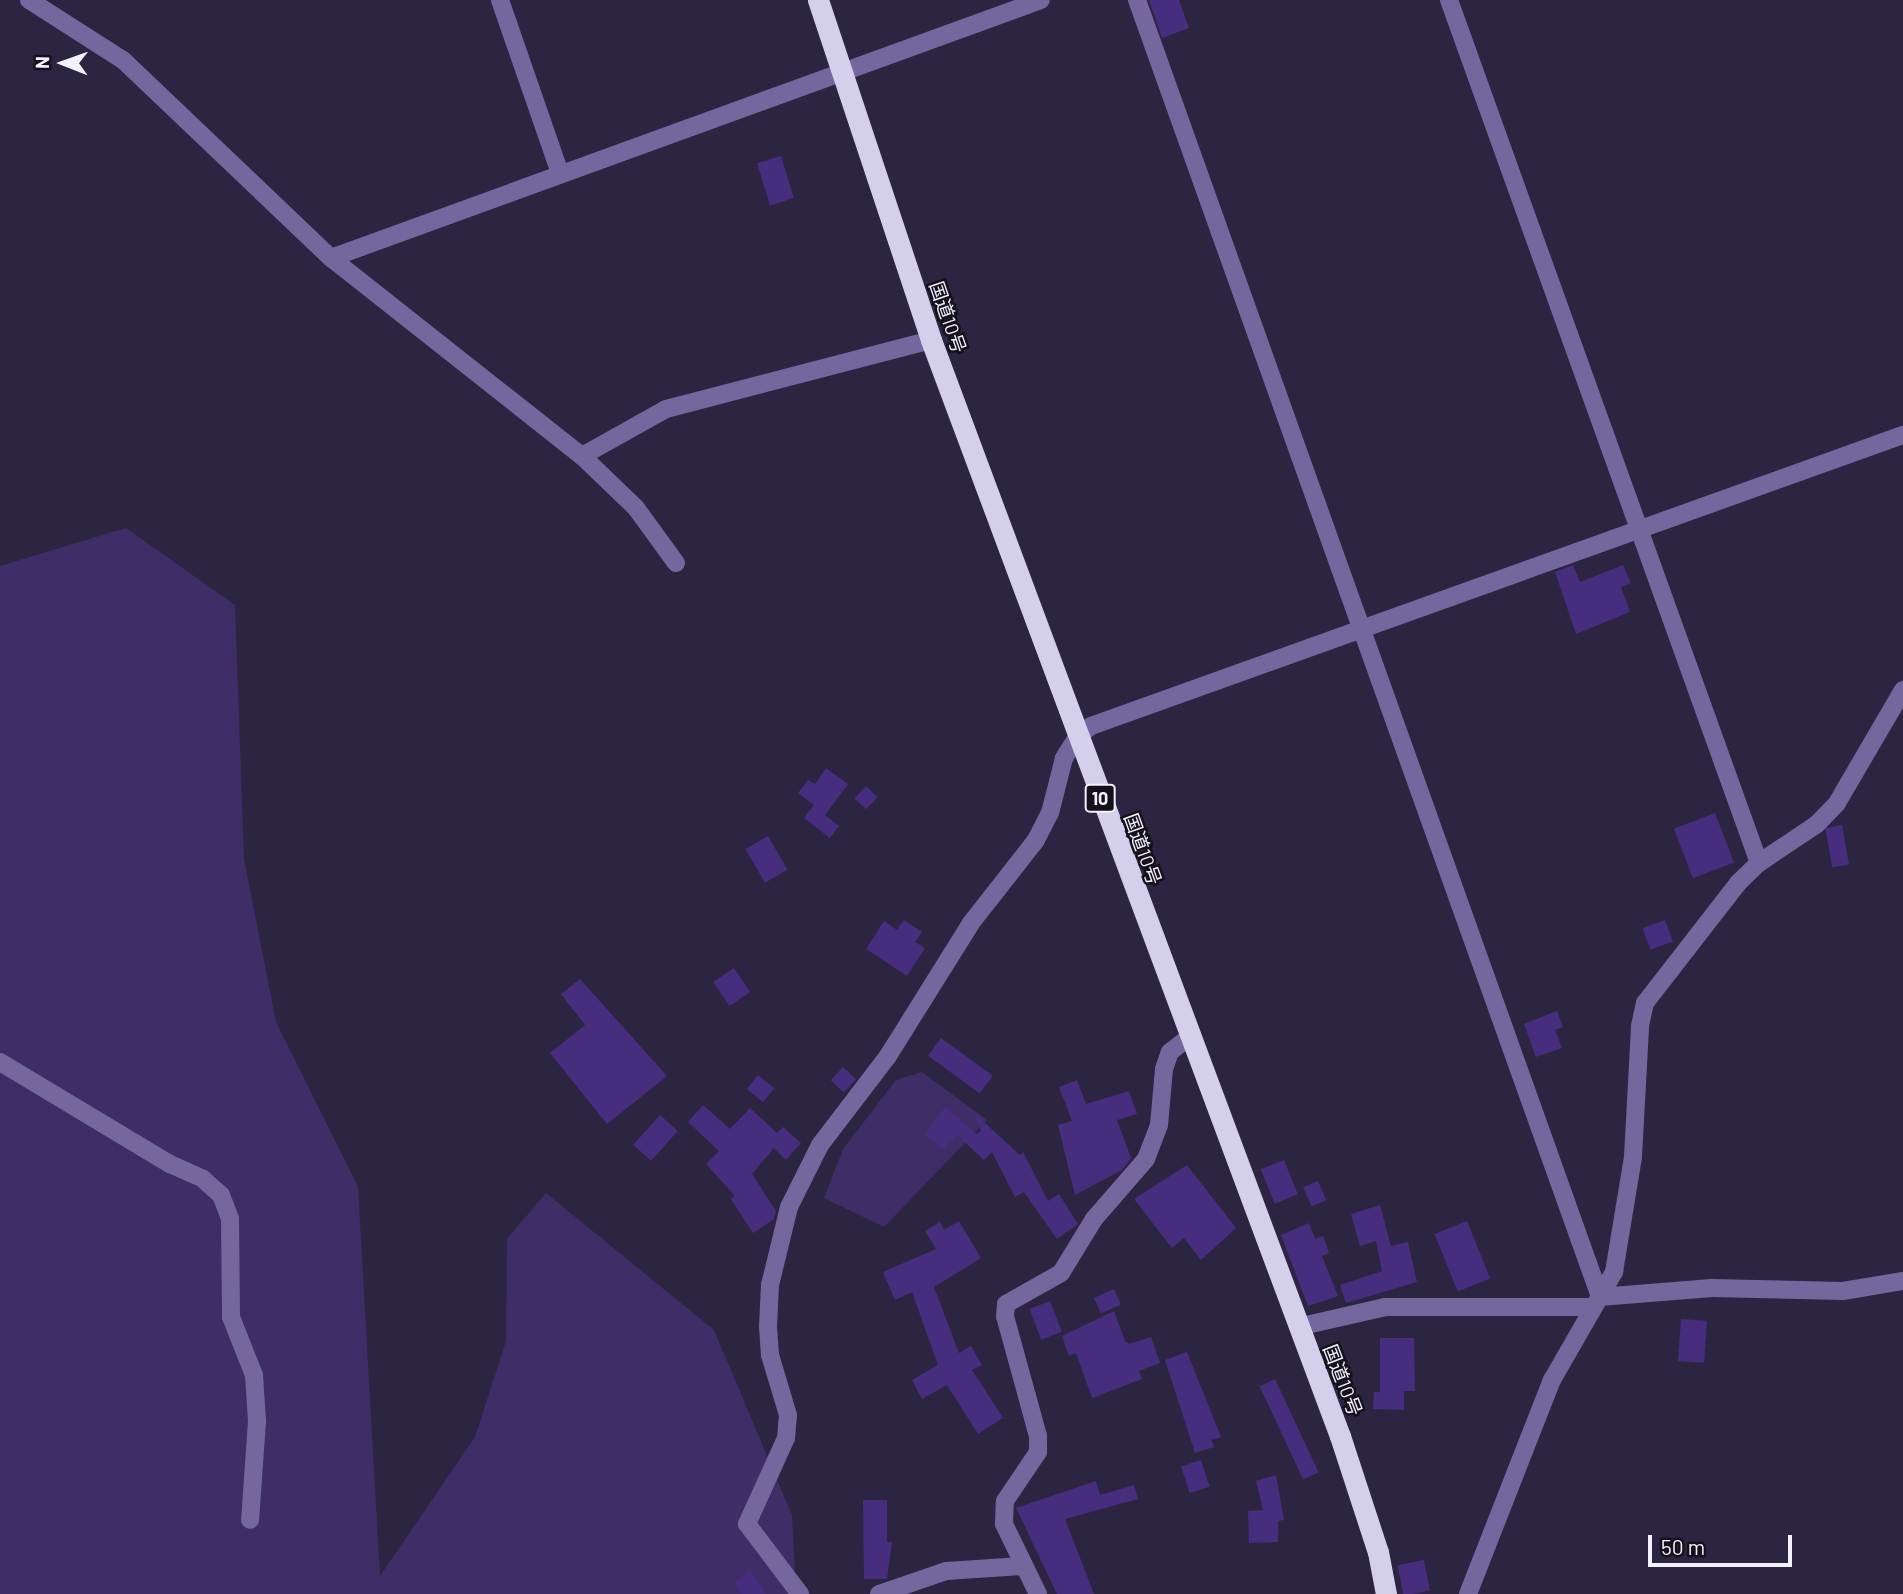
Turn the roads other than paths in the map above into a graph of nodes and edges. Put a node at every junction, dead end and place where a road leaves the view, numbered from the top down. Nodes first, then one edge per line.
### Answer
1 (29, 0) edge
2 (500, 0) edge
3 (818, 0) edge
4 (1041, 0) edge
5 (1137, 0) edge
6 (1449, 0) edge
7 (839, 71) junction
8 (560, 173) junction
9 (331, 258) junction
10 (931, 340) junction
11 (1903, 435) edge
12 (582, 456) junction
13 (1636, 528) junction
14 (676, 563) dead end
15 (1362, 628) junction
16 (1903, 690) edge
17 (1077, 737) junction
18 (1759, 863) junction
19 (1189, 1037) junction
20 (0, 1062) edge
21 (1903, 1281) edge
22 (1595, 1302) junction
23 (1298, 1327) junction
24 (250, 1520) dead end
25 (1024, 1566) junction
26 (800, 1594) edge
27 (879, 1594) edge
28 (1038, 1594) edge
29 (1386, 1594) edge
30 (1468, 1594) edge

1 - 9 street
2 - 8 street
3 - 7 highway, 国道10号 / 10
4 - 7 street
5 - 15 street
6 - 13 street
7 - 8 street
7 - 10 highway, 国道10号 / 10
8 - 9 street
9 - 12 street
10 - 12 street
10 - 17 highway, 国道10号 / 10
11 - 13 street
12 - 14 street
13 - 15 street
13 - 18 street
15 - 17 street
15 - 22 street
16 - 18 street
17 - 19 highway, 国道10号 / 10
17 - 26 street
18 - 22 street
19 - 23 highway, 国道10号 / 10
19 - 25 street
20 - 24 street
21 - 22 street
22 - 23 street
22 - 30 street
23 - 29 highway, 国道10号 / 10
25 - 27 street
25 - 28 street

